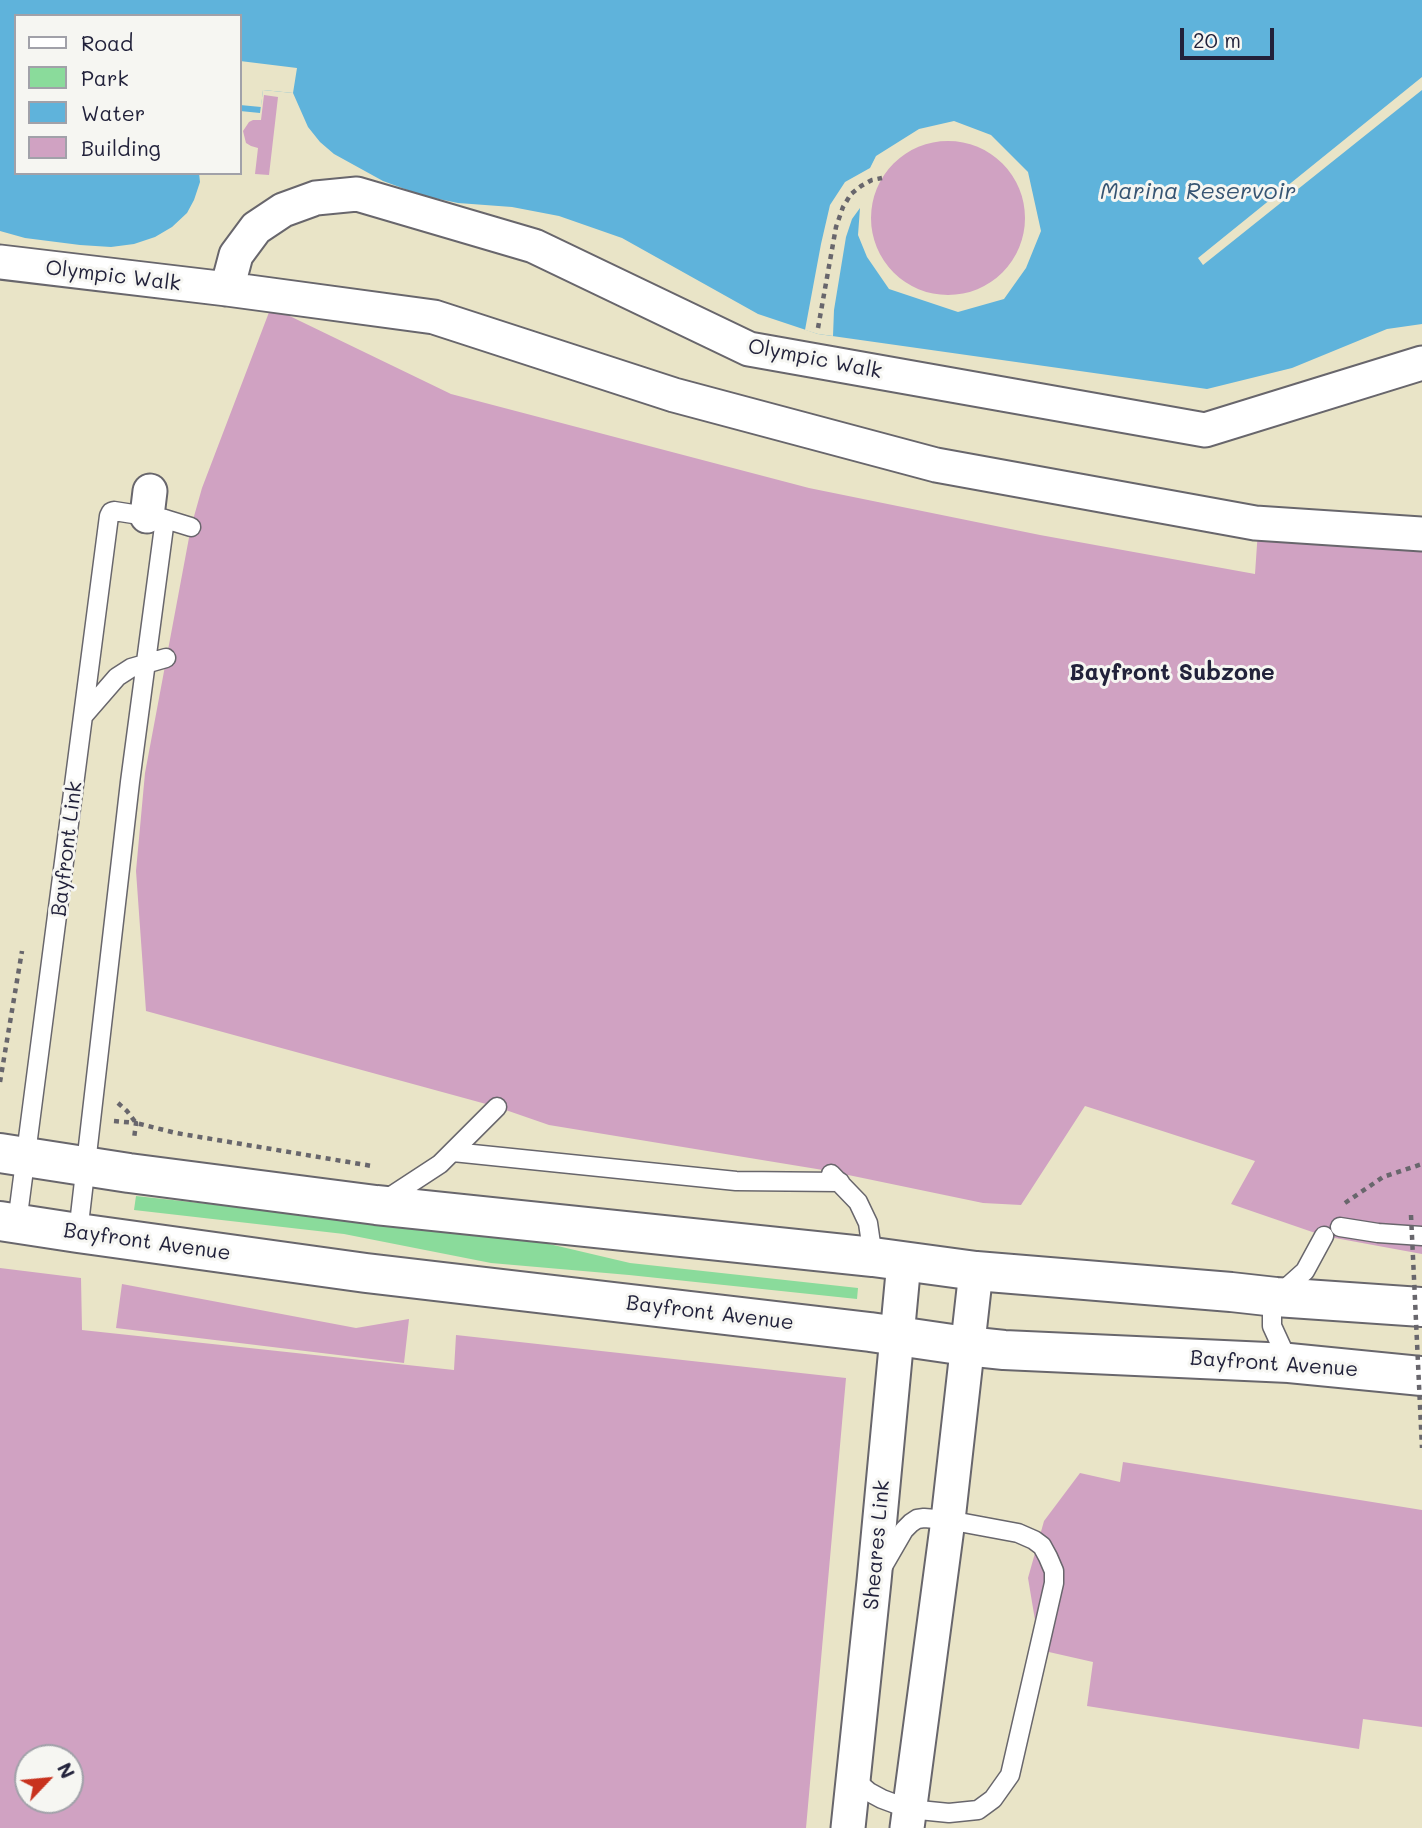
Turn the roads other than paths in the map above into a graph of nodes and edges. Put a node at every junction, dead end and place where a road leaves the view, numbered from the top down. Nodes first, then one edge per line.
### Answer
1 (0, 262) edge
2 (227, 289) junction
3 (1422, 363) edge
4 (154, 509) junction
5 (191, 527) dead end
6 (1422, 534) edge
7 (166, 658) dead end
8 (147, 663) junction
9 (84, 715) junction
10 (497, 1107) dead end
11 (453, 1153) junction
12 (13, 1155) edge
13 (86, 1165) junction
14 (376, 1205) junction
15 (9, 1222) edge
16 (78, 1233) junction
17 (1422, 1236) edge
18 (888, 1260) junction
19 (976, 1271) junction
20 (1276, 1297) junction
21 (1422, 1307) edge
22 (896, 1336) junction
23 (966, 1346) junction
24 (1289, 1363) junction
25 (1422, 1376) edge
26 (948, 1520) junction
27 (874, 1581) junction
28 (854, 1779) junction
29 (908, 1819) edge
30 (848, 1828) edge

1 - 2 street, Olympic Walk
2 - 3 street, Olympic Walk
2 - 6 street, Olympic Walk
4 - 5 lane
4 - 8 lane
4 - 9 lane, Bayfront Link
7 - 8 lane
8 - 9 lane
8 - 13 lane
9 - 12 lane, Bayfront Link
10 - 11 lane
11 - 14 lane
11 - 18 lane
12 - 13 main road
12 - 15 lane, Bayfront Link
13 - 14 main road
13 - 16 lane
14 - 18 main road
15 - 16 main road, Bayfront Avenue
16 - 22 main road, Bayfront Avenue
17 - 20 lane
18 - 19 main road
18 - 22 street, Sheares Link
19 - 20 main road
19 - 23 street
20 - 21 main road
20 - 24 lane
22 - 23 main road, Bayfront Avenue
22 - 27 street, Sheares Link
23 - 24 main road, Bayfront Avenue
23 - 26 street
24 - 25 main road, Bayfront Avenue
26 - 27 lane
26 - 29 street
26 - 29 lane
27 - 28 street, Sheares Link
28 - 29 lane
28 - 30 street, Sheares Link

